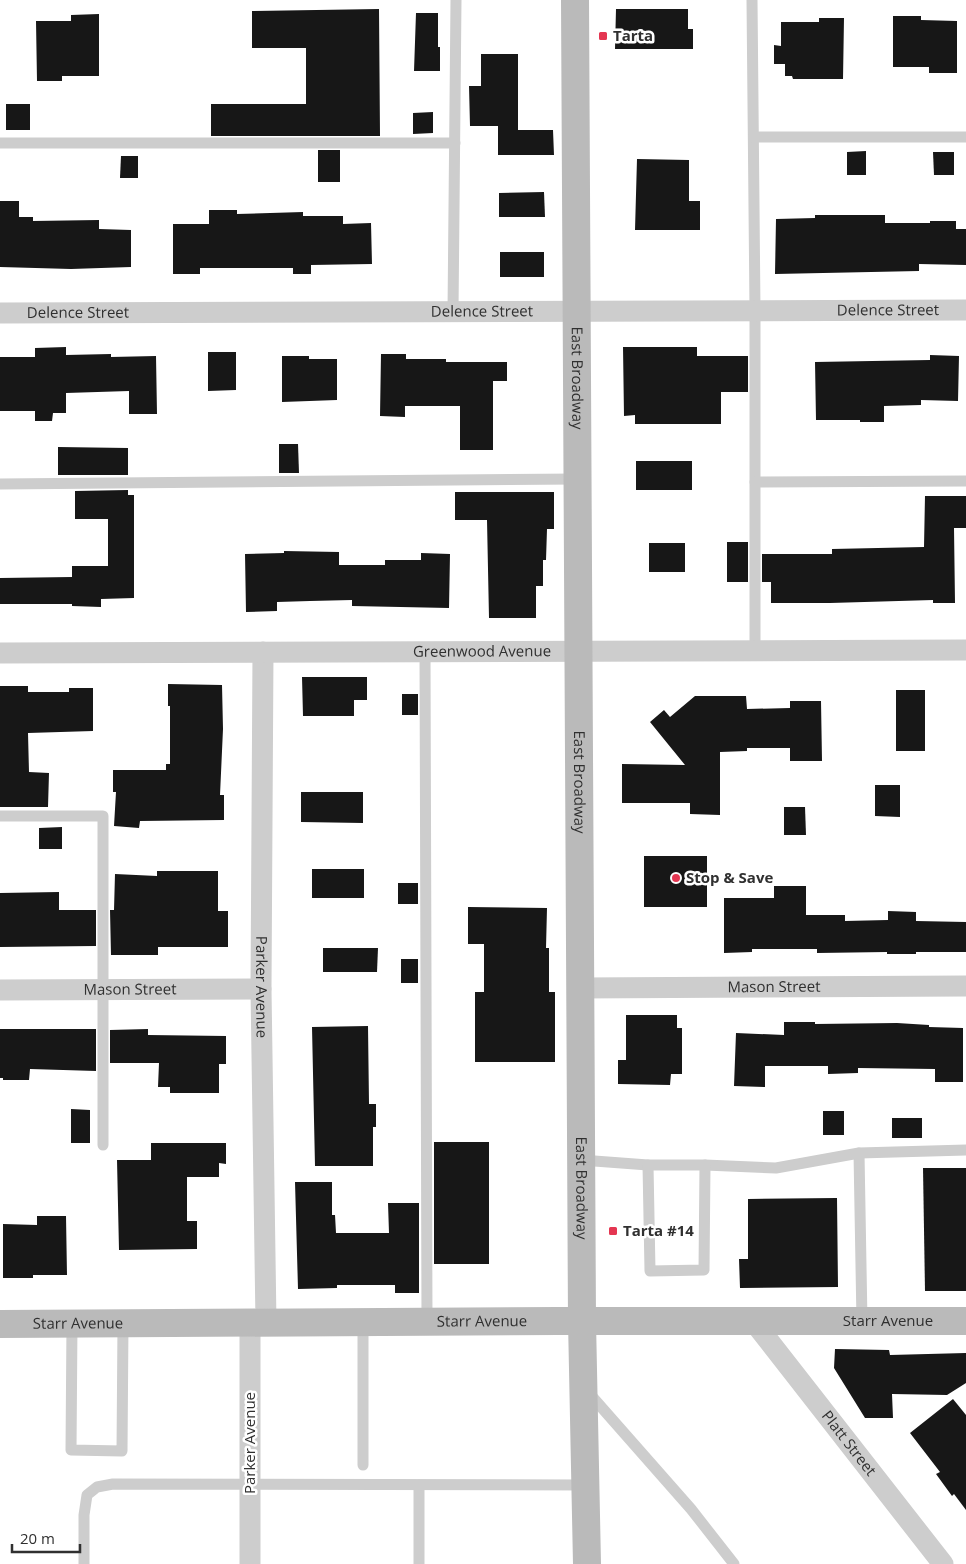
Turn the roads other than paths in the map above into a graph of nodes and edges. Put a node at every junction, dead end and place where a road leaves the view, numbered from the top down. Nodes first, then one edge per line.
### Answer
1 (456, 0) edge
2 (576, 0) edge
3 (752, 0) edge
4 (754, 137) junction
5 (966, 137) edge
6 (0, 143) edge
7 (455, 143) junction
8 (755, 310) junction
9 (966, 310) edge
10 (577, 311) junction
11 (454, 312) junction
12 (0, 313) edge
13 (578, 479) junction
14 (966, 481) edge
15 (755, 482) junction
16 (0, 484) edge
17 (755, 650) junction
18 (966, 650) edge
19 (579, 651) junction
20 (263, 652) junction
21 (425, 652) junction
22 (0, 653) edge
23 (0, 816) edge
24 (966, 986) edge
25 (580, 988) junction
26 (261, 989) junction
27 (0, 990) edge
28 (103, 990) junction
29 (103, 1145) dead end
30 (966, 1150) edge
31 (860, 1153) junction
32 (581, 1160) junction
33 (648, 1165) junction
34 (705, 1165) junction
35 (582, 1321) junction
36 (363, 1322) junction
37 (427, 1322) junction
38 (754, 1322) junction
39 (862, 1322) junction
40 (72, 1323) junction
41 (123, 1323) junction
42 (258, 1323) junction
43 (0, 1324) edge
44 (960, 1324) edge
45 (583, 1386) junction
46 (363, 1464) dead end
47 (250, 1484) junction
48 (585, 1484) junction
49 (419, 1485) junction
50 (84, 1564) edge
51 (250, 1564) edge
52 (420, 1564) edge
53 (586, 1564) edge
54 (734, 1564) edge
55 (943, 1564) edge

1 - 7 lane
2 - 10 street, East Broadway
3 - 4 lane
4 - 5 lane
4 - 8 lane
6 - 7 lane
7 - 11 lane
8 - 9 street, Delence Street
8 - 10 street, Delence Street
8 - 15 lane
10 - 11 street, Delence Street
10 - 13 street, East Broadway
11 - 12 street, Delence Street
13 - 16 lane
13 - 19 street, East Broadway
14 - 15 lane
15 - 17 lane
17 - 18 street, Greenwood Avenue
17 - 19 street, Greenwood Avenue
19 - 21 street, Greenwood Avenue
19 - 25 street, East Broadway
20 - 21 street, Greenwood Avenue
20 - 22 street, Greenwood Avenue
20 - 26 street, Parker Avenue
21 - 37 lane
23 - 28 lane
24 - 25 street, Mason Street
25 - 32 street, East Broadway
26 - 28 street, Mason Street
26 - 42 street, Parker Avenue
27 - 28 street, Mason Street
28 - 29 lane
30 - 31 lane
31 - 34 lane
31 - 39 lane
32 - 33 lane
32 - 35 street, East Broadway
33 - 34 lane
33 - 34 lane
35 - 37 street, Starr Avenue
35 - 38 street, Starr Avenue
35 - 45 street, East Broadway
36 - 37 street, Starr Avenue
36 - 42 street, Starr Avenue
36 - 46 lane
38 - 39 street, Starr Avenue
38 - 55 street, Platt Street
39 - 44 street, Starr Avenue
40 - 41 street, Starr Avenue
40 - 41 lane
40 - 43 street, Starr Avenue
41 - 42 street, Starr Avenue
42 - 47 street, Parker Avenue
45 - 48 street, East Broadway
45 - 54 lane
47 - 49 lane
47 - 50 lane
47 - 51 street, Parker Avenue
48 - 49 lane
48 - 53 street, East Broadway
49 - 52 lane

